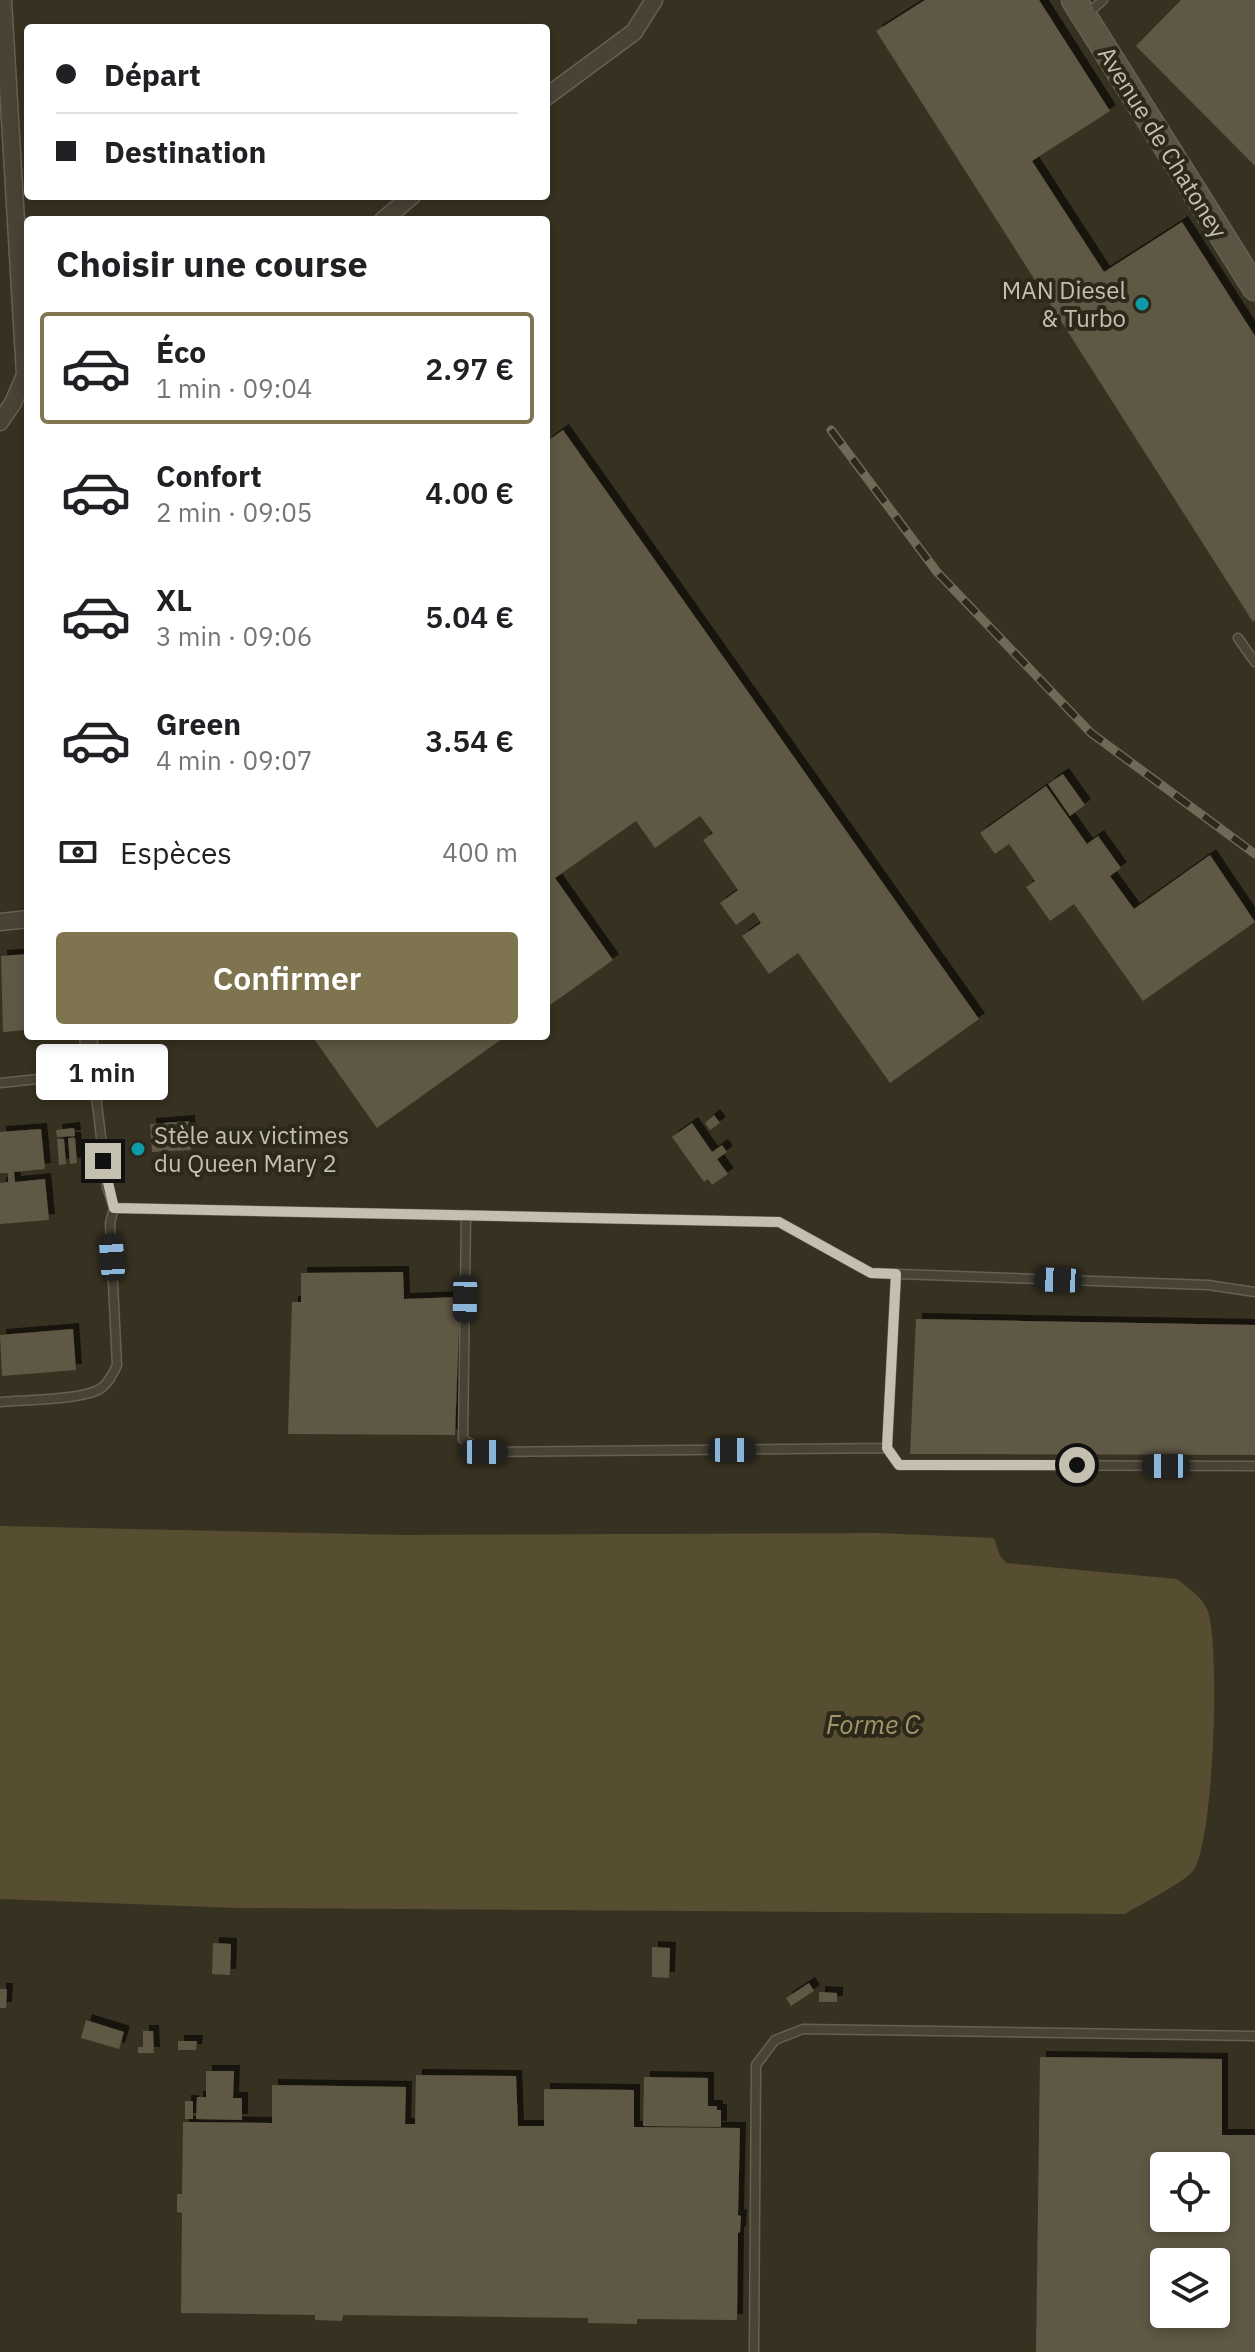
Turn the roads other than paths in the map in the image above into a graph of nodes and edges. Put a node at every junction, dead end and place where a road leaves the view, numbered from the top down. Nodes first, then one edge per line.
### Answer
1 (3, 0) edge
2 (654, 0) edge
3 (1103, 0) edge
4 (1080, 8) edge
5 (550, 94) edge
6 (407, 200) edge
7 (388, 216) edge
8 (1255, 288) edge
9 (24, 358) edge
10 (24, 377) edge
11 (0, 422) edge
12 (1238, 638) dead end
13 (1255, 662) edge
14 (24, 919) edge
15 (0, 922) edge
16 (89, 1040) edge
17 (94, 1079) junction
18 (0, 1083) edge
19 (114, 1208) junction
20 (466, 1215) junction
21 (896, 1274) junction
22 (1255, 1292) edge
23 (0, 1402) edge
24 (887, 1448) junction
25 (1255, 1466) edge
26 (1255, 2036) edge
27 (754, 2352) edge

1 - 9 street
2 - 5 street
3 - 4 lane, Avenue de Chatoney
4 - 8 street, Avenue de Chatoney
6 - 7 street
10 - 11 street
12 - 13 lane
14 - 15 street
16 - 17 street
17 - 18 lane
17 - 19 lane
19 - 20 lane
19 - 23 lane
20 - 21 lane
20 - 24 lane
21 - 22 lane
21 - 24 lane
24 - 25 lane
26 - 27 lane

